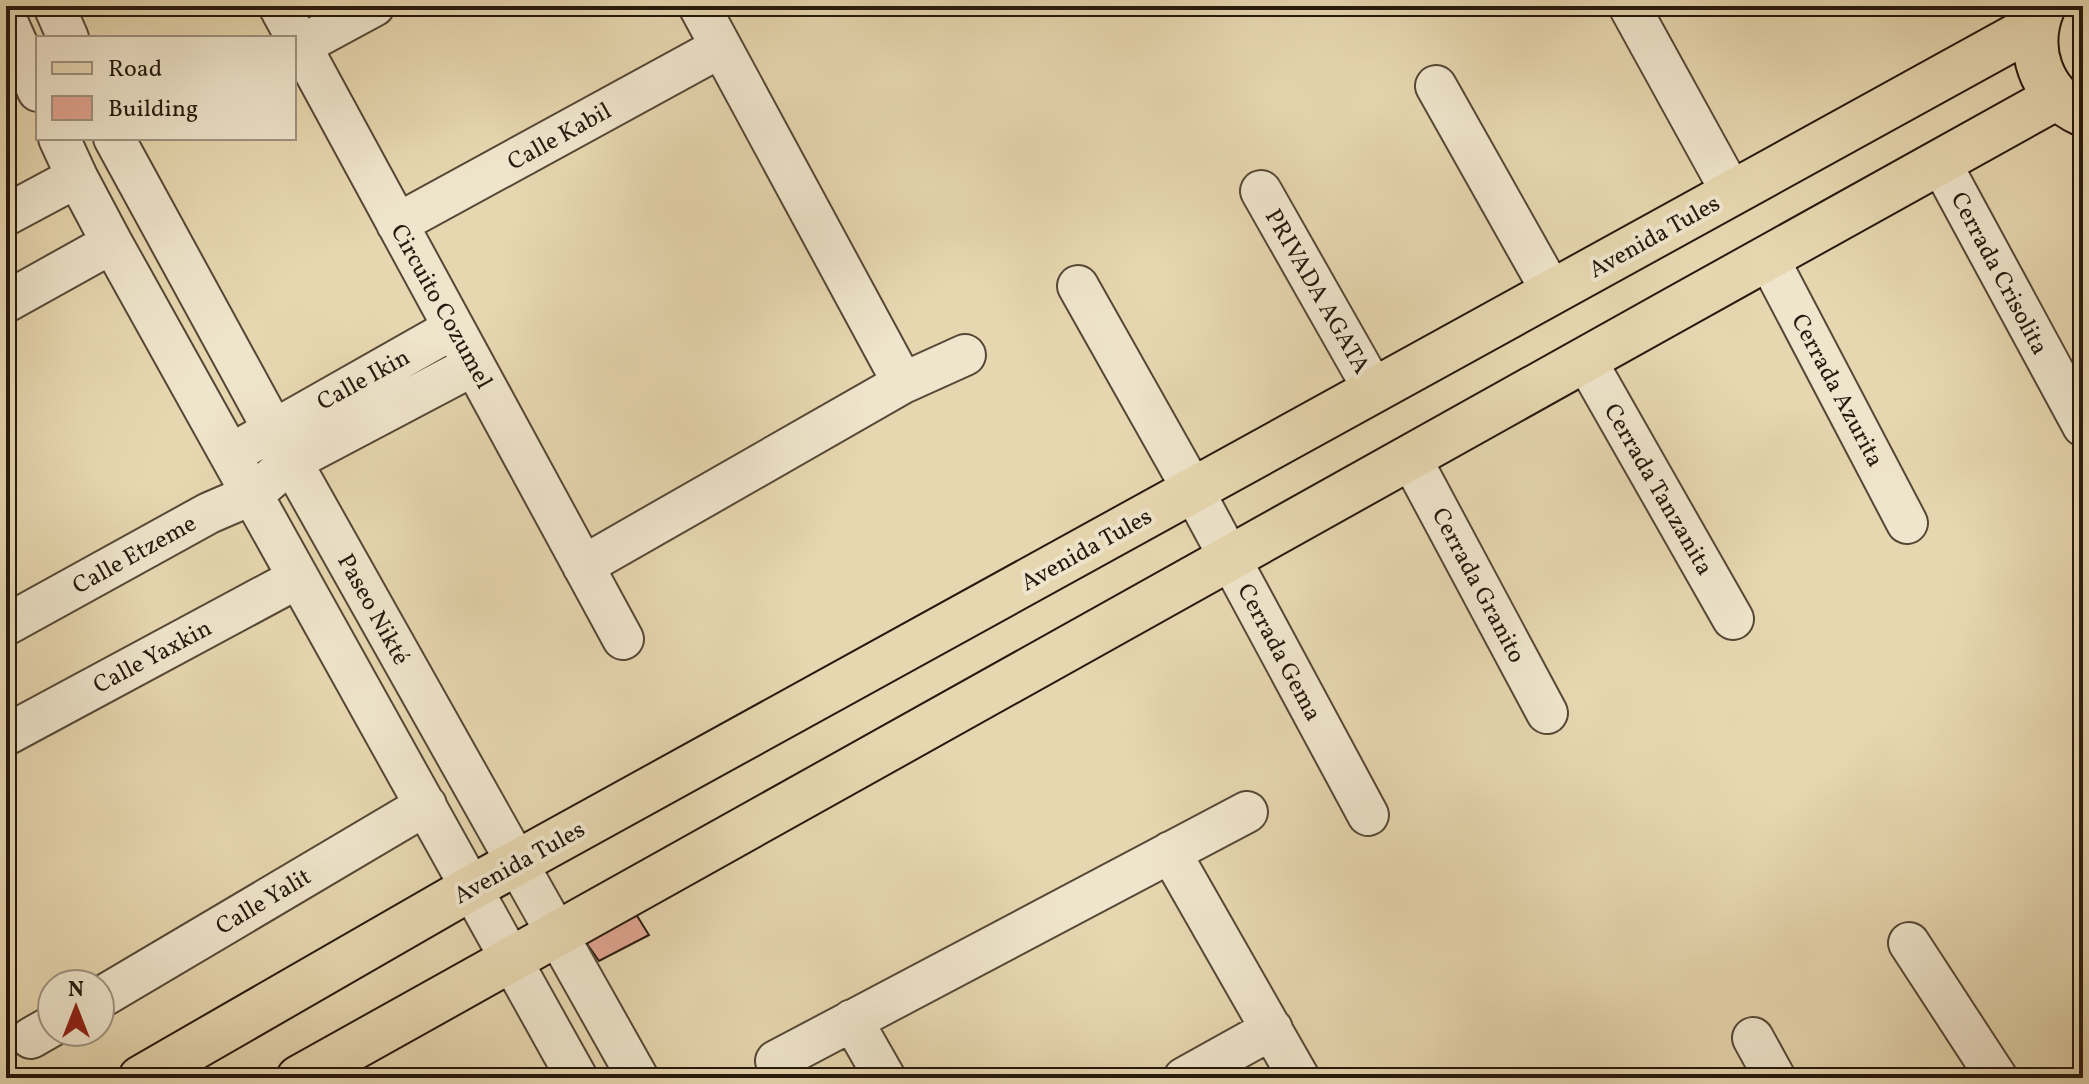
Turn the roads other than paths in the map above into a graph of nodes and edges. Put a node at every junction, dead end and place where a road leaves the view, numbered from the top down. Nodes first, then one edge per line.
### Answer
1 (54, 6) edge
2 (279, 6) edge
3 (374, 6) edge
4 (699, 6) edge
5 (1629, 6) edge
6 (2039, 16) edge
7 (6, 19) edge
8 (67, 36) edge
9 (295, 36) edge
10 (296, 38) edge
11 (300, 46) junction
12 (721, 47) junction
13 (36, 86) edge
14 (1436, 86) dead end
15 (2070, 105) edge
16 (60, 140) edge
17 (115, 140) edge
18 (1940, 162) junction
19 (77, 177) junction
20 (1261, 191) dead end
21 (1732, 193) junction
22 (6, 215) edge
23 (397, 224) junction
24 (112, 243) junction
25 (1768, 258) junction
26 (1078, 286) dead end
27 (1552, 292) junction
28 (6, 302) edge
29 (454, 328) junction
30 (965, 355) dead end
31 (1585, 359) junction
32 (474, 365) junction
33 (903, 383) junction
34 (1374, 390) junction
35 (2083, 426) edge
36 (282, 445) junction
37 (230, 455) junction
38 (1410, 457) junction
39 (1193, 490) junction
40 (253, 494) junction
41 (209, 513) junction
42 (1907, 523) dead end
43 (1229, 558) junction
44 (583, 566) junction
45 (298, 578) junction
46 (1733, 619) dead end
47 (6, 625) edge
48 (623, 639) dead end
49 (1547, 713) dead end
50 (6, 735) edge
51 (426, 805) junction
52 (1247, 812) dead end
53 (1368, 815) dead end
54 (1170, 852) junction
55 (516, 863) junction
56 (471, 888) junction
57 (558, 936) junction
58 (1909, 943) dead end
59 (510, 961) junction
60 (116, 989) edge
61 (852, 1020) junction
62 (1272, 1029) junction
63 (1753, 1038) dead end
64 (776, 1061) dead end
65 (141, 1078) edge
66 (299, 1078) edge
67 (577, 1078) edge
68 (638, 1078) edge
69 (885, 1078) edge
70 (1184, 1078) edge
71 (1299, 1078) edge
72 (1775, 1078) edge
73 (1997, 1078) edge

1 - 8 street
2 - 9 street, Circuito Cozumel
3 - 11 street
4 - 12 street
5 - 21 street
6 - 15 main road, Avenida Tules
6 - 21 main road, Avenida Tules
7 - 13 street
10 - 11 street, Circuito Cozumel
11 - 23 street, Circuito Cozumel
12 - 23 street, Calle Kabil
12 - 33 street
14 - 27 street
15 - 18 main road, Avenida Tules
16 - 19 street
17 - 36 street, Paseo Nikté
18 - 25 main road, Avenida Tules
18 - 35 street, Cerrada Crisolita
19 - 22 street
19 - 24 street
20 - 34 street, PRIVADA AGATA
21 - 27 main road, Avenida Tules
23 - 29 street, Circuito Cozumel
24 - 28 street
24 - 37 street
25 - 31 main road, Avenida Tules
25 - 42 street, Cerrada Azurita
26 - 39 street, Cerrada Gema
27 - 34 main road, Avenida Tules
29 - 32 street, Circuito Cozumel
29 - 36 street, Calle Ikin
30 - 33 street
31 - 38 main road, Avenida Tules
31 - 46 street, Cerrada Tanzanita
32 - 36 street, Calle Ikin
32 - 44 street, Circuito Cozumel
33 - 44 street
34 - 39 main road, Avenida Tules
36 - 37 street
36 - 40 street
36 - 55 street, Paseo Nikté
37 - 40 street
37 - 41 street, Calle Etzeme
38 - 43 main road, Avenida Tules
38 - 49 street, Cerrada Granito
39 - 43 street, Cerrada Gema
39 - 55 main road, Avenida Tules
40 - 41 street
40 - 45 street
41 - 47 street, Calle Etzeme
43 - 53 street, Cerrada Gema
43 - 57 main road, Avenida Tules
44 - 48 street, Circuito Cozumel
45 - 50 street, Calle Yaxkin
45 - 51 street
51 - 56 street
51 - 60 street, Calle Yalit
52 - 54 street
54 - 61 street
54 - 62 street
55 - 56 main road, Avenida Tules
55 - 57 street, Paseo Nikté
56 - 59 street
56 - 65 main road, Avenida Tules
57 - 59 main road, Avenida Tules
57 - 68 street, Paseo Nikté
58 - 73 street
59 - 66 main road, Avenida Tules
59 - 67 street
61 - 64 street
61 - 69 street
62 - 70 street
62 - 71 street
63 - 72 street

